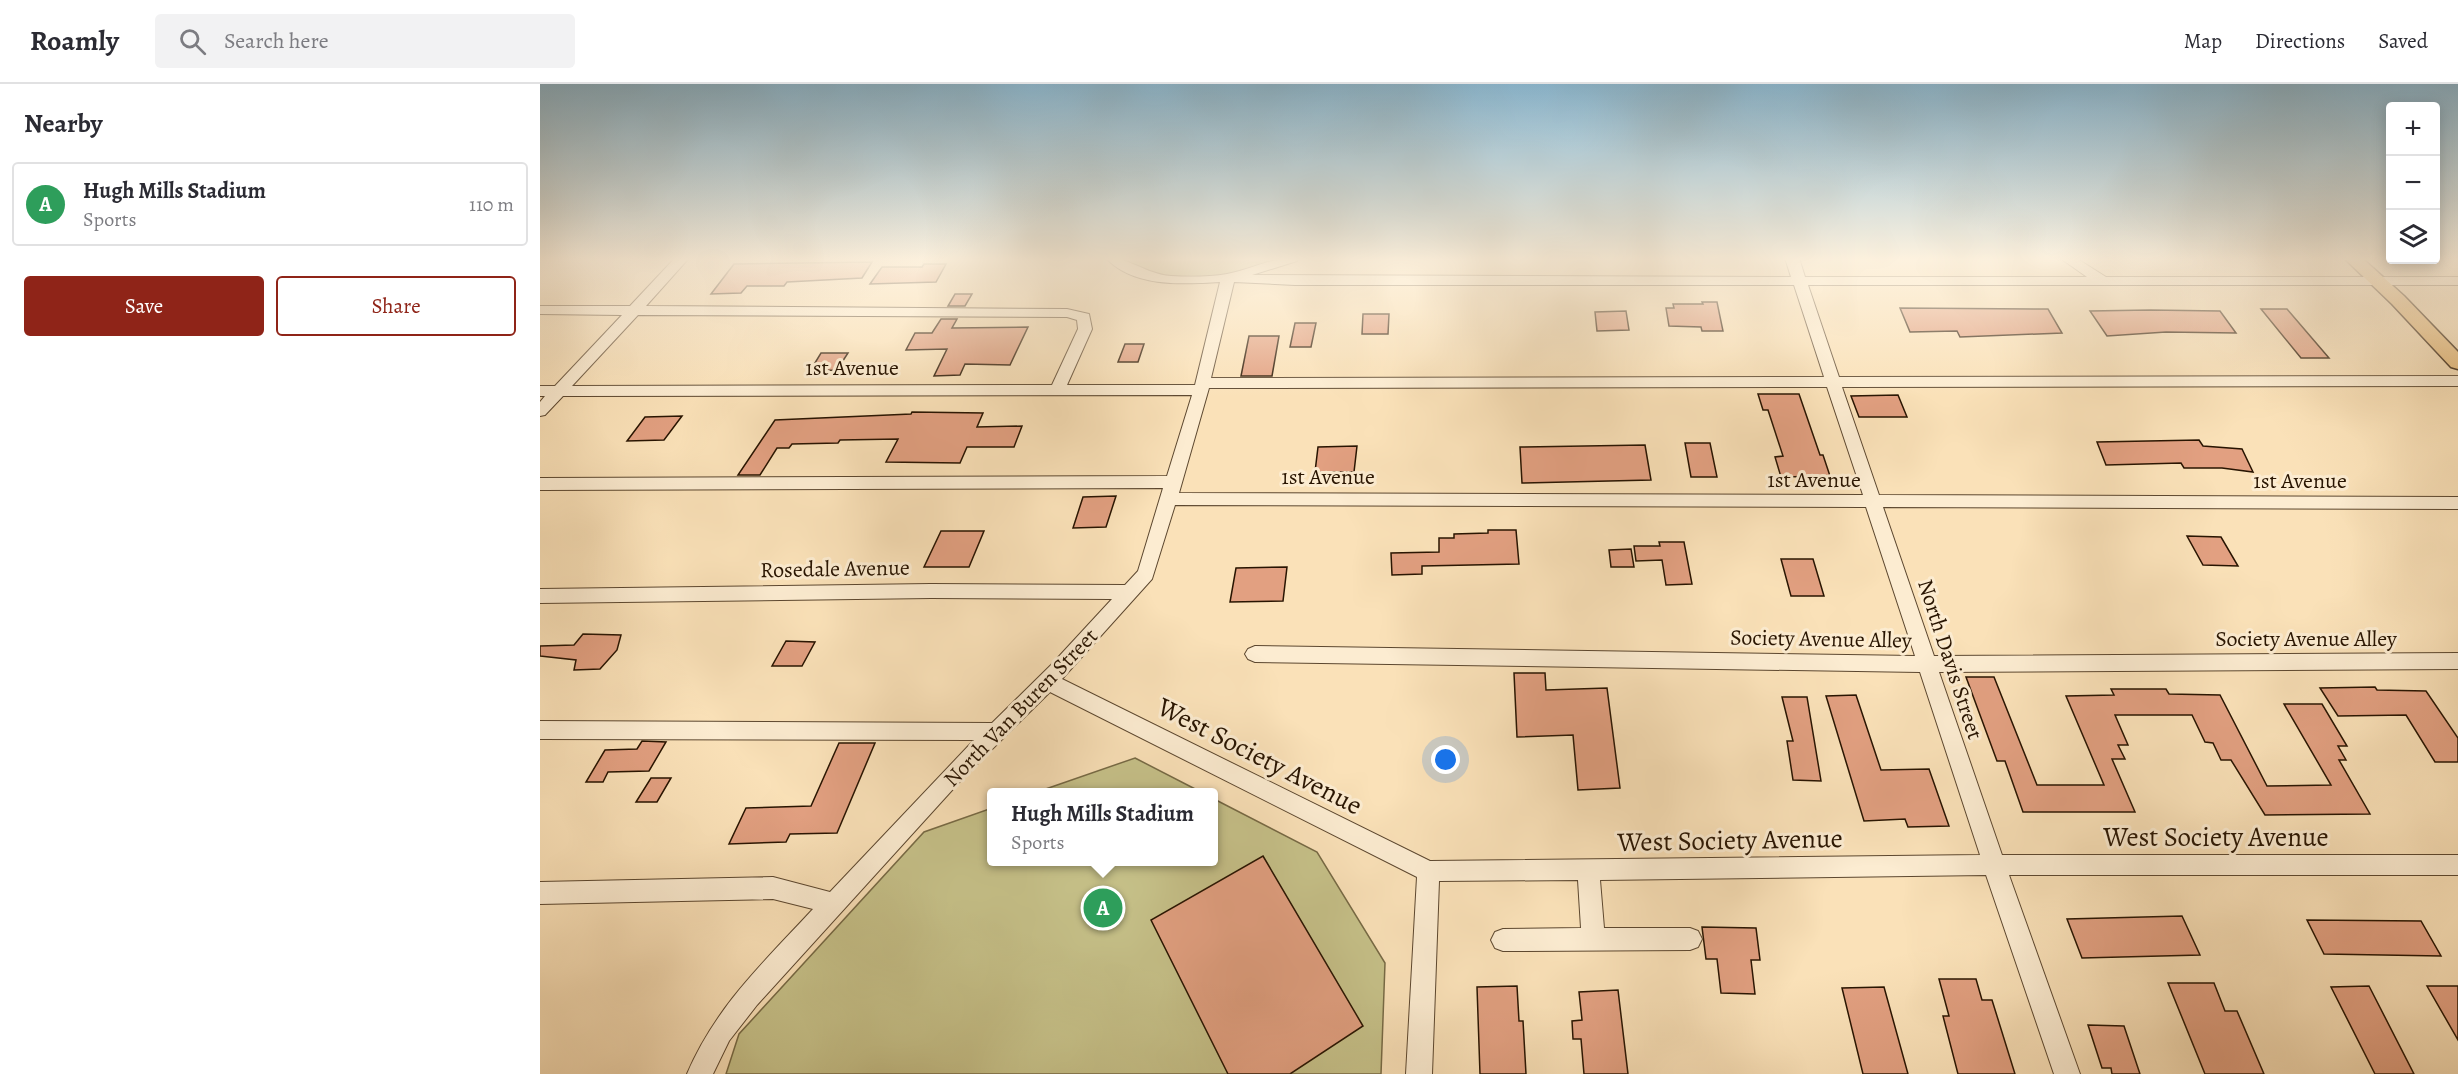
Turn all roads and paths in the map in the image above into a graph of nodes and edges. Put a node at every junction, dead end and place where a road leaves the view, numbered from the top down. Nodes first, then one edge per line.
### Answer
1 (639, 304) edge
2 (1222, 304) edge
3 (1808, 304) edge
4 (2402, 304) edge
5 (540, 310) edge
6 (634, 310) junction
7 (2458, 363) edge
8 (2458, 381) edge
9 (1835, 383) junction
10 (1202, 387) junction
11 (1058, 389) junction
12 (540, 391) edge
13 (559, 391) junction
14 (540, 411) edge
15 (1174, 482) junction
16 (540, 484) edge
17 (1169, 499) junction
18 (1873, 501) junction
19 (2458, 503) edge
20 (1131, 592) junction
21 (540, 596) edge
22 (1255, 654) dead end
23 (2458, 661) edge
24 (1927, 663) junction
25 (1047, 681) junction
26 (540, 730) edge
27 (996, 732) junction
28 (1994, 865) junction
29 (2458, 865) edge
30 (1587, 870) junction
31 (1428, 871) junction
32 (540, 893) edge
33 (834, 904) junction
34 (1503, 939) dead end
35 (1593, 939) junction
36 (1690, 939) dead end
37 (700, 1074) edge
38 (1419, 1074) edge
39 (2067, 1074) edge

1 - 6 street
2 - 10 street, North Van Buren Street
3 - 9 street, North Davis Street
4 - 7 main road
5 - 6 street
6 - 11 street
6 - 13 street
8 - 9 street, 1st Avenue
9 - 10 street, 1st Avenue
9 - 18 street, North Davis Street
10 - 11 street, 1st Avenue
10 - 15 street, North Van Buren Street
11 - 13 street, 1st Avenue
12 - 13 street, 1st Avenue
13 - 14 street
15 - 16 street
15 - 17 street, North Van Buren Street
17 - 18 street, 1st Avenue
17 - 20 street, North Van Buren Street
18 - 19 street, 1st Avenue
18 - 24 street, North Davis Street
20 - 21 street, Rosedale Avenue
20 - 25 street, North Van Buren Street
22 - 24 street, Society Avenue Alley
23 - 24 street, Society Avenue Alley
24 - 28 street, North Davis Street
25 - 27 street, North Van Buren Street
25 - 31 street, West Society Avenue
26 - 27 street
27 - 33 street, North Van Buren Street
28 - 29 street, West Society Avenue
28 - 30 street, West Society Avenue
28 - 39 street, North Davis Street
30 - 31 street, West Society Avenue
30 - 35 street
31 - 38 street
32 - 33 street
33 - 37 street, North Van Buren Street
34 - 35 street
35 - 36 street

